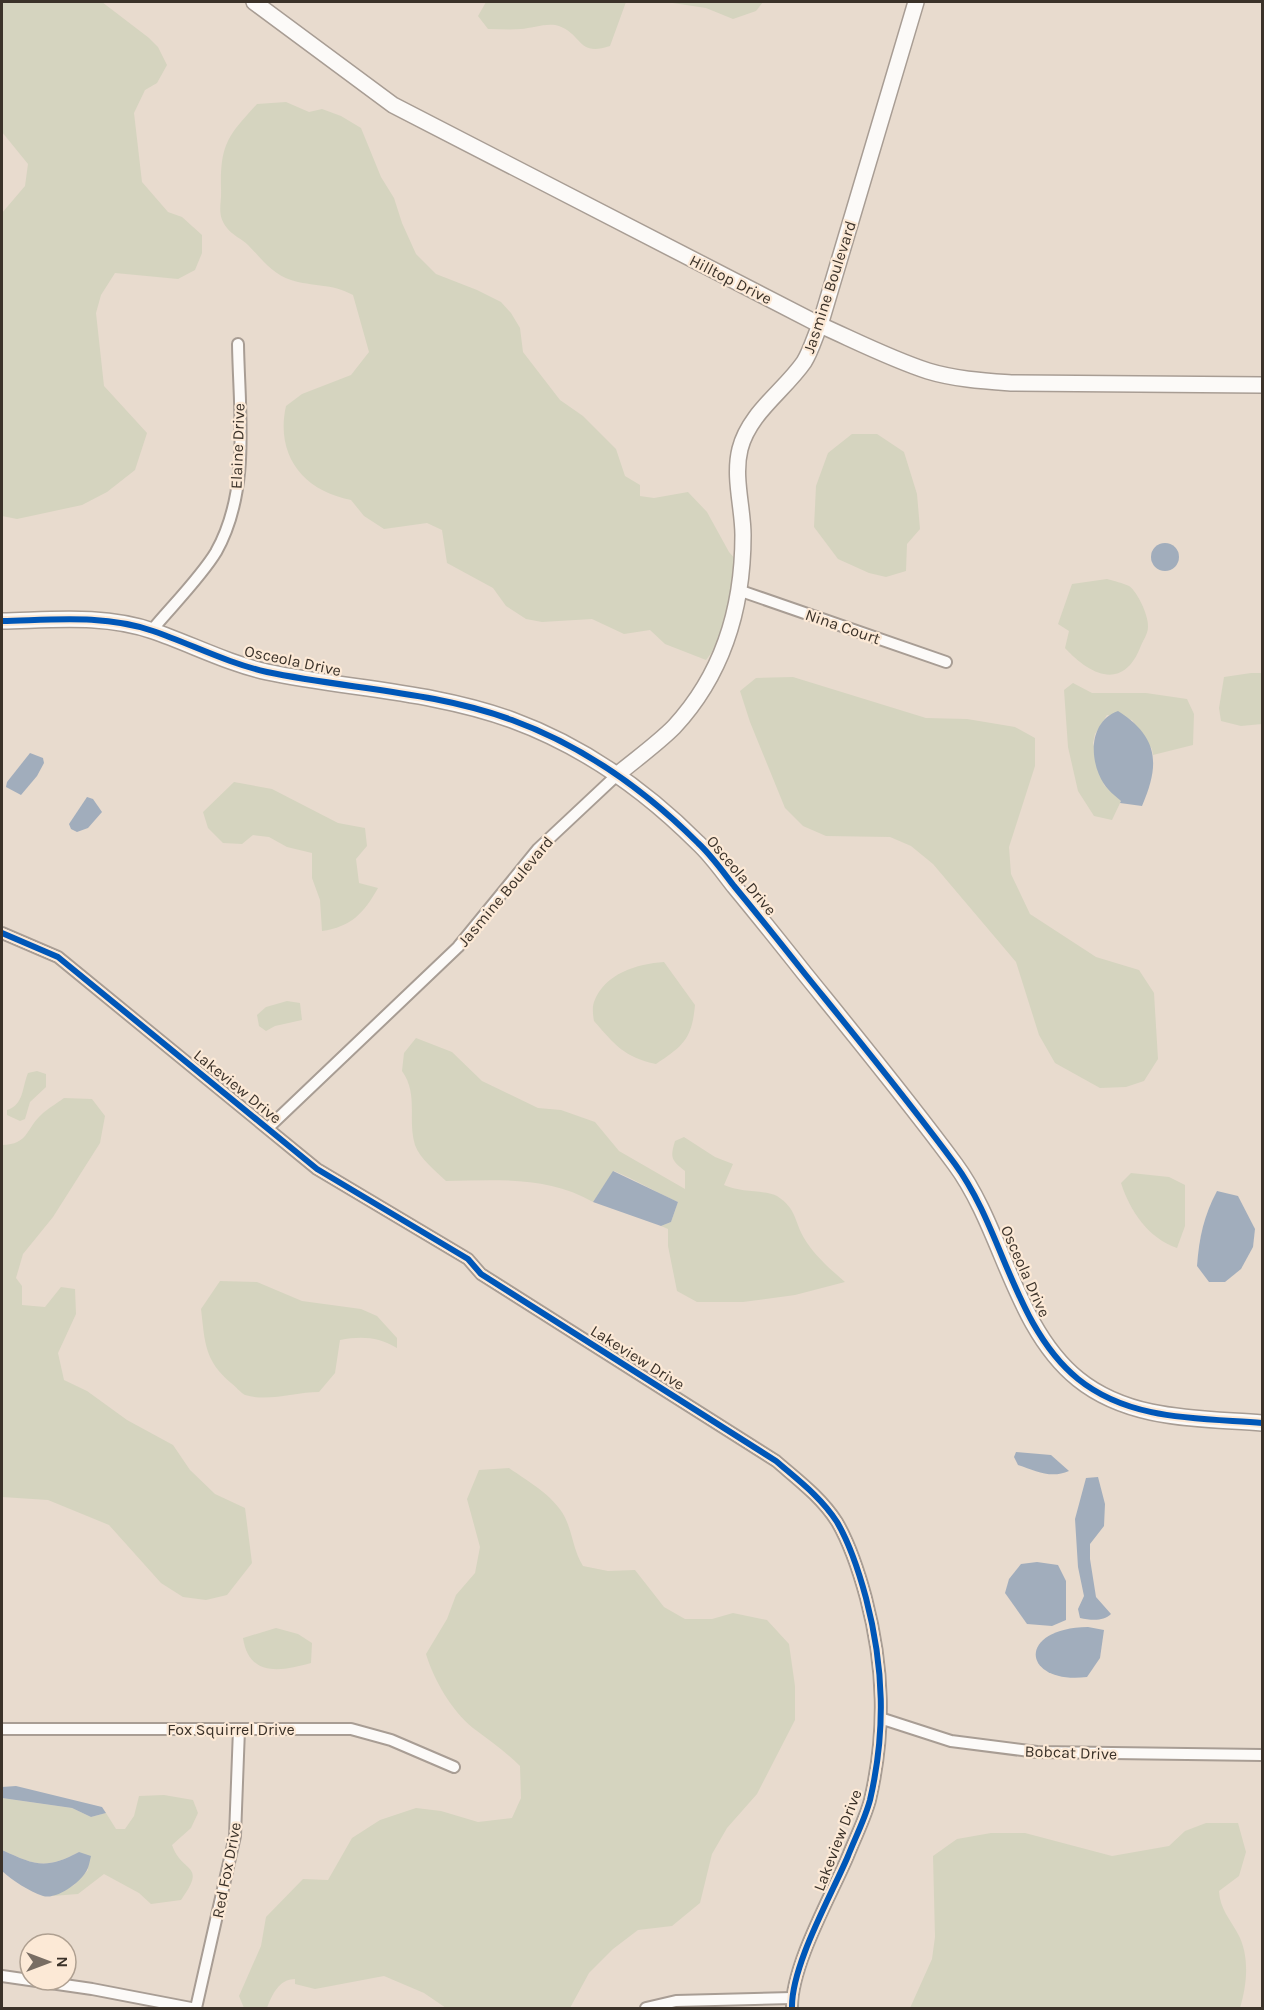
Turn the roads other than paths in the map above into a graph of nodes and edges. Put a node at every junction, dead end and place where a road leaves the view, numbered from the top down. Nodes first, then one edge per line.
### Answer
1 (254, 2) edge
2 (916, 2) edge
3 (820, 324) junction
4 (238, 344) dead end
5 (1263, 385) edge
6 (741, 591) junction
7 (2, 621) edge
8 (152, 630) junction
9 (945, 662) dead end
10 (618, 774) junction
11 (2, 933) edge
12 (269, 1127) junction
13 (1263, 1423) edge
14 (883, 1719) junction
15 (238, 1729) junction
16 (2, 1730) edge
17 (1263, 1755) edge
18 (454, 1767) dead end
19 (2, 1976) edge
20 (792, 2003) edge
21 (191, 2008) edge
22 (196, 2008) edge
23 (646, 2008) edge

1 - 3 street, Hilltop Drive
2 - 3 street, Jasmine Boulevard
3 - 5 street, Hilltop Drive
3 - 6 street, Jasmine Boulevard
4 - 8 street, Elaine Drive
6 - 9 street, Nina Court
6 - 10 street, Jasmine Boulevard
7 - 8 street, Osceola Drive
8 - 10 street, Osceola Drive
10 - 12 street, Jasmine Boulevard
10 - 13 street, Osceola Drive
11 - 12 street, Lakeview Drive
12 - 14 street, Lakeview Drive
14 - 17 street, Bobcat Drive
14 - 20 street, Lakeview Drive
15 - 16 street, Fox Squirrel Drive
15 - 18 street, Fox Squirrel Drive
15 - 22 street, Red Fox Drive
19 - 21 street
20 - 23 street

